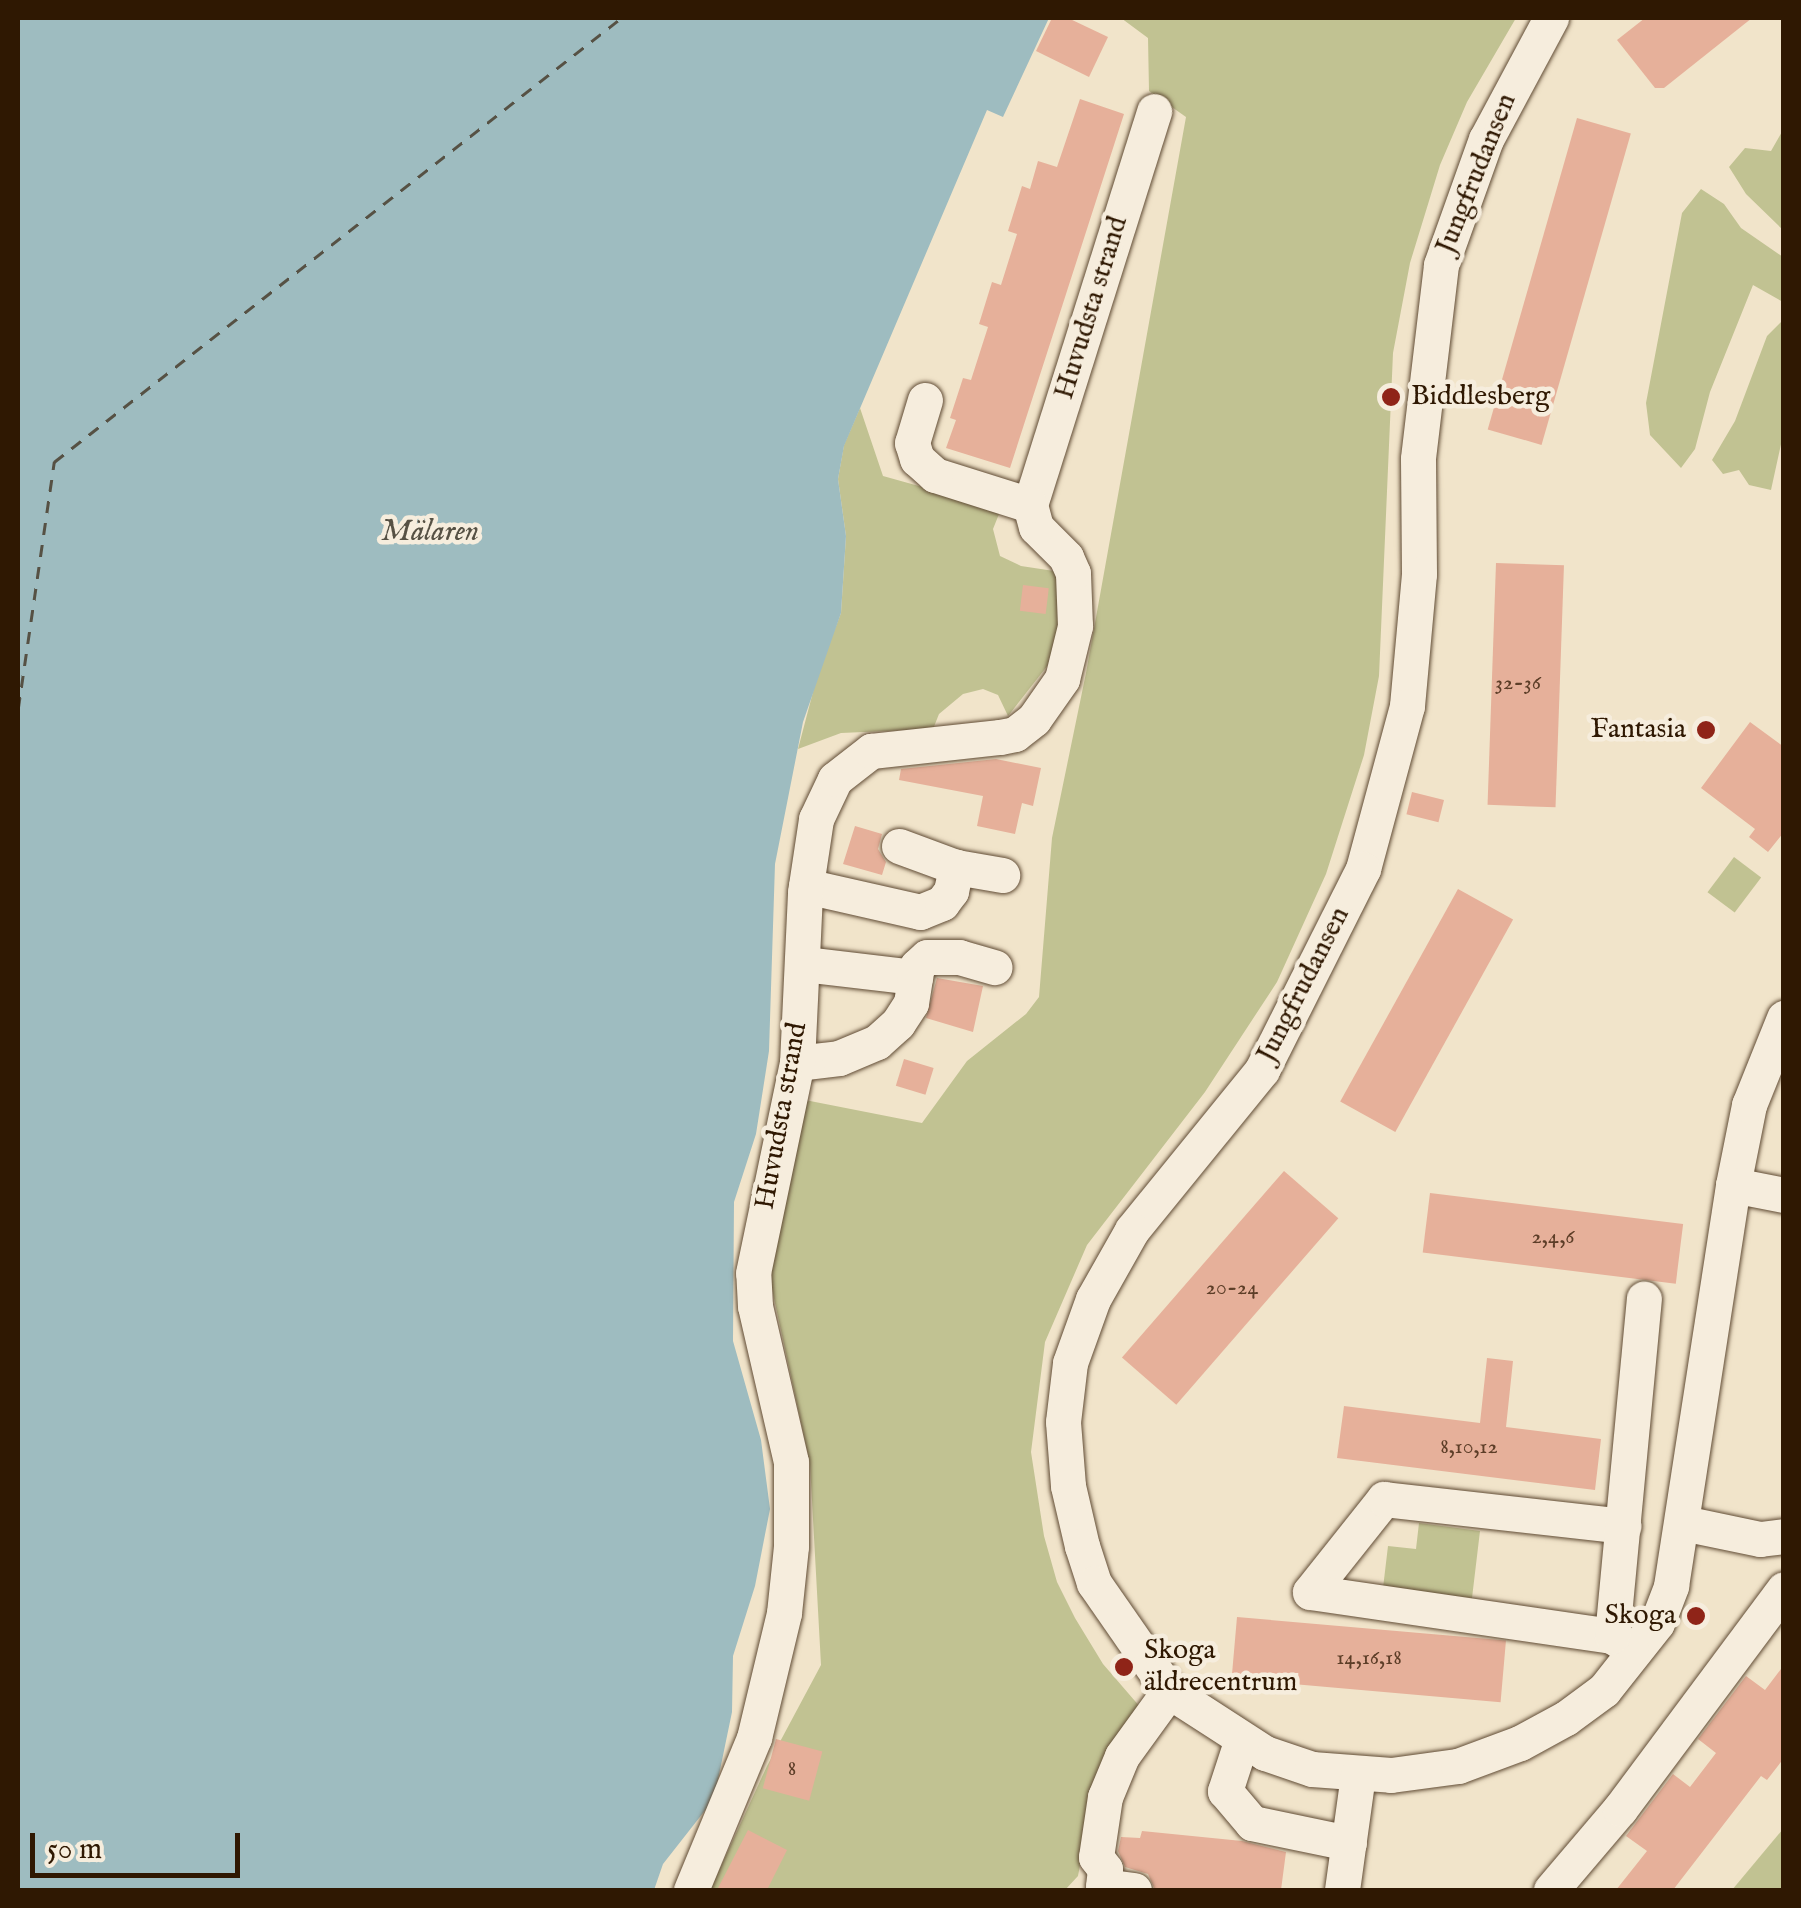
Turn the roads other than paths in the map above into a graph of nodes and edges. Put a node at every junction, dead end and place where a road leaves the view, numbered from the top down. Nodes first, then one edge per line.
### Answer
1 (1551, 18) edge
2 (1154, 111) dead end
3 (925, 400) dead end
4 (1033, 516) junction
5 (899, 846) dead end
6 (956, 867) junction
7 (1002, 875) dead end
8 (806, 886) junction
9 (804, 964) junction
10 (996, 967) dead end
11 (915, 977) junction
12 (1781, 1031) edge
13 (797, 1063) junction
14 (1733, 1185) junction
15 (1784, 1195) edge
16 (1644, 1299) dead end
17 (1683, 1523) junction
18 (1623, 1526) junction
19 (1784, 1536) edge
20 (1784, 1589) edge
21 (1624, 1644) junction
22 (1169, 1691) junction
23 (1242, 1740) junction
24 (1358, 1774) junction
25 (1349, 1843) junction
26 (691, 1890) edge
27 (1134, 1890) edge
28 (1342, 1890) edge
29 (1551, 1890) edge

1 - 22 street, Jungfrudansen
2 - 4 street, Huvudsta strand
3 - 4 street
4 - 8 street, Huvudsta strand
5 - 6 street
6 - 7 street
6 - 8 street
8 - 9 street, Huvudsta strand
9 - 11 street
9 - 13 street, Huvudsta strand
10 - 11 street
11 - 13 street
12 - 14 street, Jungfrudansen
13 - 26 street, Huvudsta strand
14 - 15 street
14 - 17 street, Jungfrudansen
16 - 18 street
17 - 19 street
17 - 21 street, Jungfrudansen
18 - 21 street
18 - 21 street
20 - 29 street
21 - 24 street, Jungfrudansen
22 - 23 street, Jungfrudansen
22 - 27 street
23 - 24 street, Jungfrudansen
23 - 25 street
24 - 25 street
25 - 28 street

